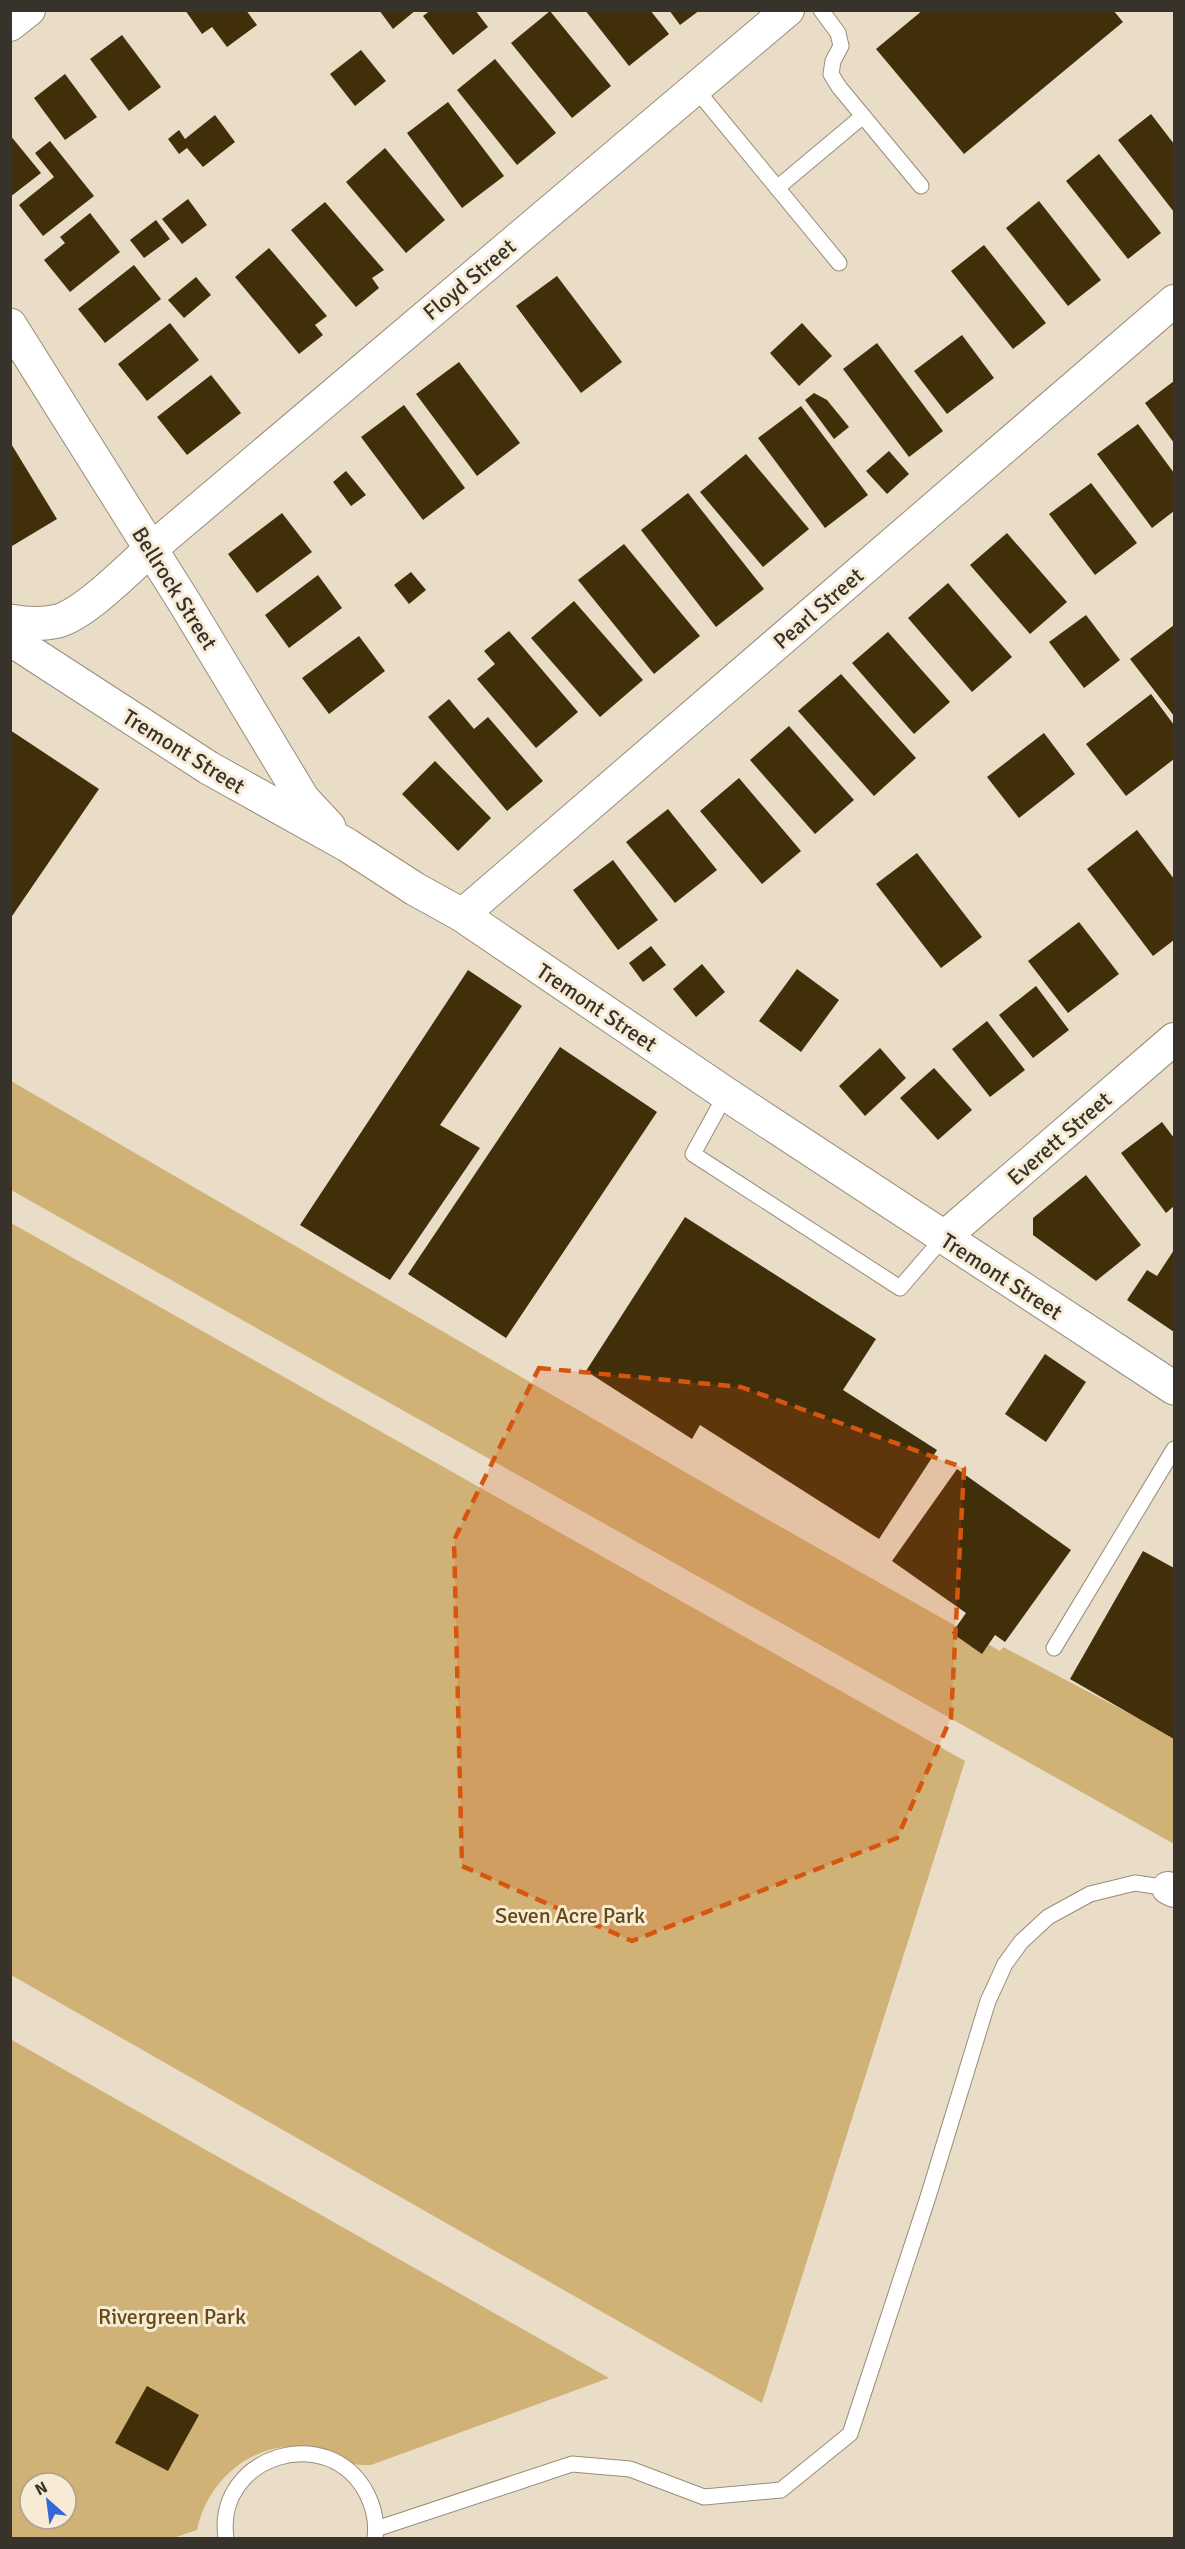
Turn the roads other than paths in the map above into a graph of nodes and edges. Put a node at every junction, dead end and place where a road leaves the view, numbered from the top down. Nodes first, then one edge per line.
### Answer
1 (29, 10) edge
2 (788, 10) edge
3 (821, 10) edge
4 (10, 25) edge
5 (695, 88) junction
6 (863, 116) junction
7 (921, 186) dead end
8 (777, 188) junction
9 (839, 262) dead end
10 (1174, 301) edge
11 (10, 325) edge
12 (151, 549) junction
13 (10, 621) edge
14 (10, 639) edge
15 (347, 845) junction
16 (462, 915) junction
17 (1174, 1039) edge
18 (726, 1094) junction
19 (943, 1238) junction
20 (1174, 1388) edge
21 (1174, 1449) edge
22 (1054, 1648) dead end
23 (1172, 1890) edge
24 (376, 2534) edge
25 (226, 2538) edge

1 - 4 street
2 - 5 street, Floyd Street
3 - 6 lane
5 - 8 lane
5 - 12 street, Floyd Street
6 - 7 lane
6 - 8 lane
8 - 9 lane
10 - 16 street, Pearl Street
11 - 12 street, Bellrock Street
12 - 13 street
12 - 15 street, Bellrock Street
14 - 15 street, Tremont Street
15 - 16 street, Tremont Street
16 - 18 street, Tremont Street
17 - 19 street, Everett Street
18 - 19 street, Tremont Street
18 - 19 lane
19 - 20 street, Tremont Street
21 - 22 lane
23 - 24 lane
24 - 25 lane

